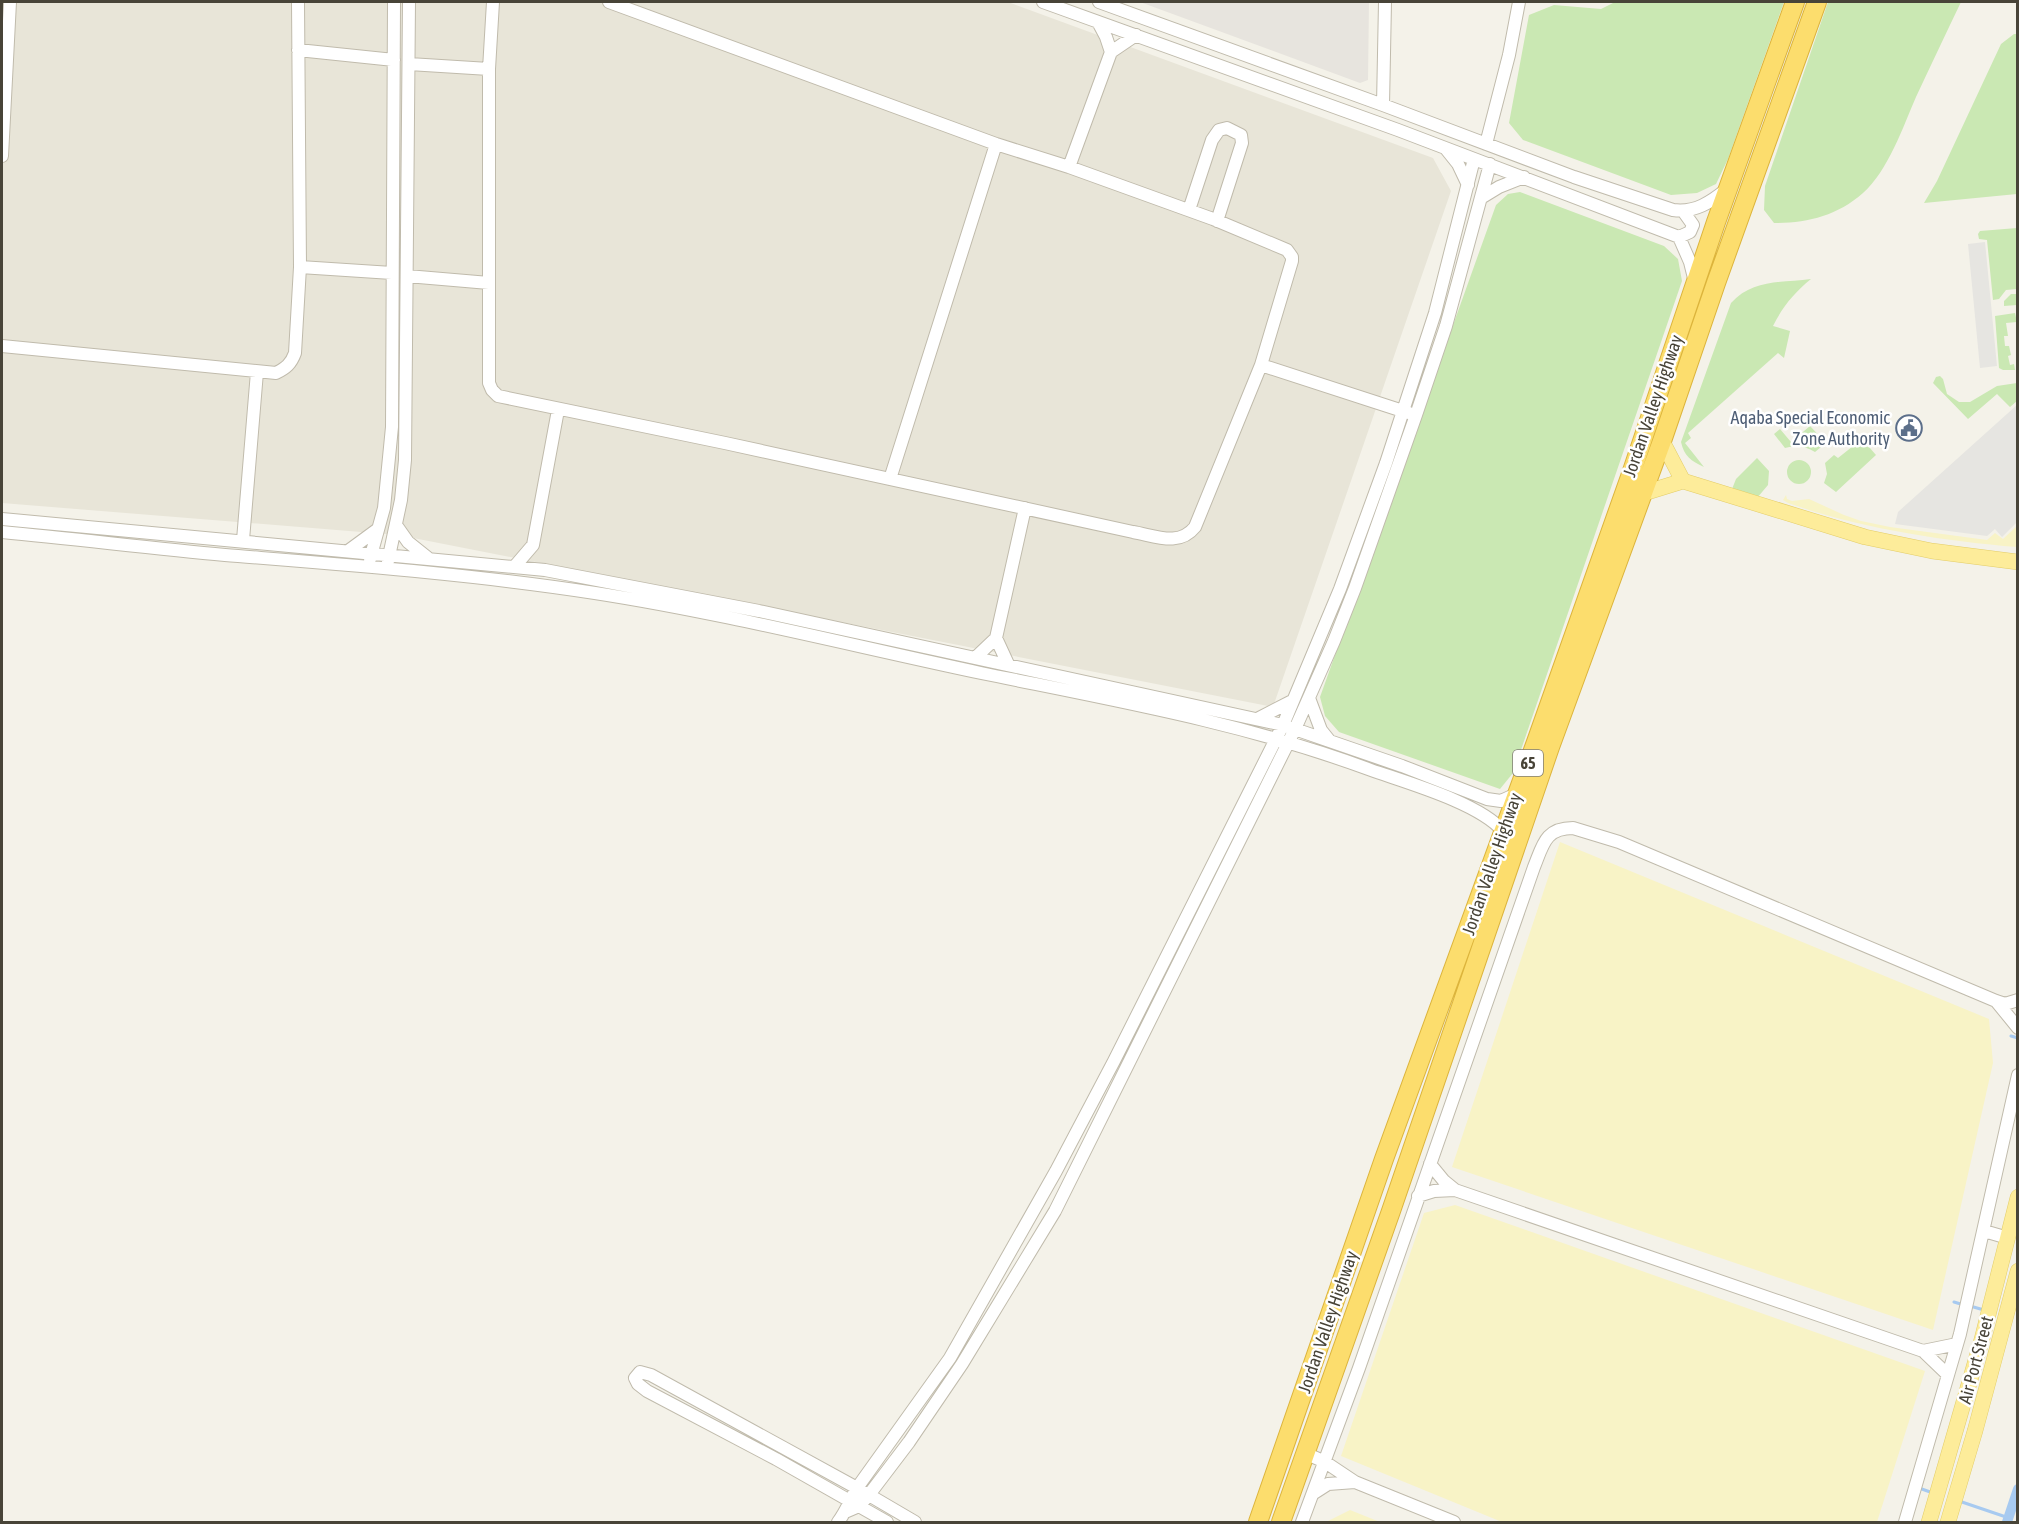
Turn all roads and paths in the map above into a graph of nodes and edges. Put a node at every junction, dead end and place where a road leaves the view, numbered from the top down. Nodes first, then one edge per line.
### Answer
1 (10, 2) edge
2 (298, 2) edge
3 (394, 2) edge
4 (409, 2) edge
5 (493, 2) edge
6 (609, 2) edge
7 (1043, 2) edge
8 (1099, 2) edge
9 (1385, 2) edge
10 (1519, 2) edge
11 (1795, 2) edge
12 (1817, 2) edge
13 (1115, 4) edge
14 (1098, 22) junction
15 (1136, 35) junction
16 (5, 47) edge
17 (298, 50) junction
18 (1111, 52) junction
19 (394, 60) junction
20 (409, 64) junction
21 (4, 69) edge
22 (489, 69) junction
23 (1383, 105) junction
24 (996, 144) junction
25 (1486, 144) junction
26 (1446, 148) junction
27 (2, 156) edge
28 (1474, 159) junction
29 (1490, 164) junction
30 (1069, 167) junction
31 (1524, 177) junction
32 (1468, 185) junction
33 (1728, 188) junction
34 (1481, 198) junction
35 (1189, 210) junction
36 (1683, 211) junction
37 (1217, 221) junction
38 (1712, 232) junction
39 (1678, 237) junction
40 (1732, 238) junction
41 (300, 267) junction
42 (392, 273) junction
43 (407, 276) junction
44 (1695, 282) junction
45 (489, 283) junction
46 (2, 346) edge
47 (1261, 364) junction
48 (257, 372) junction
49 (558, 410) junction
50 (1403, 411) junction
51 (1416, 415) junction
52 (1662, 441) junction
53 (890, 479) junction
54 (1683, 481) junction
55 (1641, 494) junction
56 (1025, 508) junction
57 (2, 519) edge
58 (396, 525) junction
59 (378, 529) junction
60 (2, 532) edge
61 (243, 540) junction
62 (533, 545) junction
63 (348, 551) junction
64 (372, 553) junction
65 (390, 554) junction
66 (429, 559) junction
67 (2018, 562) edge
68 (368, 566) junction
69 (515, 566) junction
70 (387, 568) junction
71 (545, 570) junction
72 (996, 638) junction
73 (976, 657) junction
74 (1008, 664) junction
75 (1309, 698) junction
76 (1293, 701) junction
77 (1259, 718) junction
78 (1289, 727) junction
79 (1282, 740) junction
80 (1330, 741) junction
81 (1543, 744) junction
82 (1516, 794) junction
83 (1503, 831) junction
84 (2018, 1000) edge
85 (1996, 1002) junction
86 (2018, 1028) edge
87 (2018, 1075) edge
88 (1430, 1164) junction
89 (1455, 1190) junction
90 (1418, 1196) junction
91 (2018, 1197) edge
92 (1984, 1231) junction
93 (2008, 1238) junction
94 (2018, 1271) edge
95 (1353, 1317) junction
96 (1374, 1325) junction
97 (1957, 1344) junction
98 (1923, 1352) junction
99 (1948, 1375) junction
100 (1305, 1453) junction
101 (1326, 1462) junction
102 (1355, 1482) junction
103 (857, 1488) junction
104 (1313, 1493) junction
105 (868, 1496) junction
106 (848, 1510) edge
107 (887, 1522) edge
108 (915, 1522) edge
109 (1258, 1522) edge
110 (1281, 1522) edge
111 (1302, 1522) edge
112 (1454, 1522) edge
113 (1905, 1522) edge
114 (1929, 1522) edge
115 (1948, 1522) edge

1 - 16 street
2 - 17 street
3 - 19 street
4 - 20 street
5 - 22 street
6 - 24 street
7 - 14 street
8 - 13 street
9 - 23 street
10 - 25 street
11 - 33 highway, Jordan Valley Highway / 65
12 - 40 highway, Jordan Valley Highway / 65
13 - 23 street
14 - 15 street
14 - 18 street
15 - 18 street
15 - 26 street
16 - 21 street
17 - 19 street
17 - 41 street
18 - 30 street
19 - 42 street
20 - 22 street
20 - 43 street
21 - 27 street
22 - 45 street
23 - 25 street
24 - 30 street
24 - 53 street
25 - 36 street
26 - 28 street
26 - 32 street
28 - 29 street
28 - 32 street
29 - 31 street
29 - 34 street
30 - 35 street
31 - 34 street
31 - 39 street
32 - 50 street
33 - 36 street
33 - 38 highway, Jordan Valley Highway / 65
34 - 51 street
35 - 37 street
35 - 37 street
36 - 39 street
37 - 47 street
38 - 40 highway
38 - 44 highway, Jordan Valley Highway / 65
39 - 44 street
40 - 52 highway, Jordan Valley Highway / 65
41 - 42 street
41 - 48 street
42 - 59 street
43 - 45 street
43 - 58 street
44 - 81 highway, Jordan Valley Highway / 65
45 - 49 street
46 - 48 street
47 - 50 street
47 - 56 street
48 - 61 street
49 - 53 street
49 - 62 street
50 - 51 street
50 - 76 street
51 - 75 street
52 - 54 main road
52 - 55 highway, Jordan Valley Highway / 65
53 - 56 street
54 - 55 main road
54 - 67 main road
55 - 81 highway, Jordan Valley Highway / 65
56 - 72 street
57 - 61 street
58 - 65 street
58 - 66 street
59 - 63 street
59 - 64 street
60 - 68 street
61 - 63 street
62 - 69 street
62 - 71 street
63 - 64 street
64 - 65 street
64 - 68 street
65 - 66 street
65 - 70 street
66 - 69 street
68 - 70 street
69 - 71 street
70 - 79 street
71 - 73 street
72 - 73 street
72 - 74 street
73 - 74 street
74 - 77 street
75 - 78 street
75 - 80 street
76 - 77 street
76 - 78 street
77 - 78 street
78 - 79 street
78 - 80 street
79 - 83 street
79 - 103 street
79 - 105 street
80 - 82 street
81 - 82 highway, Jordan Valley Highway / 65
81 - 95 highway, Jordan Valley Highway / 65
82 - 83 highway, Jordan Valley Highway / 65
83 - 109 highway, Jordan Valley Highway / 65
84 - 85 street
85 - 86 street
85 - 88 street
87 - 92 street
88 - 89 street
88 - 90 street
89 - 90 street
89 - 98 street
90 - 96 street
91 - 93 main road, Air Port Street
92 - 93 street
92 - 97 street
93 - 114 main road, Air Port Street
94 - 115 main road, Air Port Street
95 - 96 street
95 - 100 highway, Jordan Valley Highway / 65
96 - 101 street
97 - 98 street
97 - 99 street
98 - 99 street
99 - 113 street
100 - 101 street
100 - 110 highway, Jordan Valley Highway / 65
101 - 102 street
101 - 104 street
102 - 104 street
102 - 112 street
103 - 105 street
103 - 106 street
103 - 106 street
104 - 111 street
105 - 106 street
105 - 108 street
106 - 107 street

